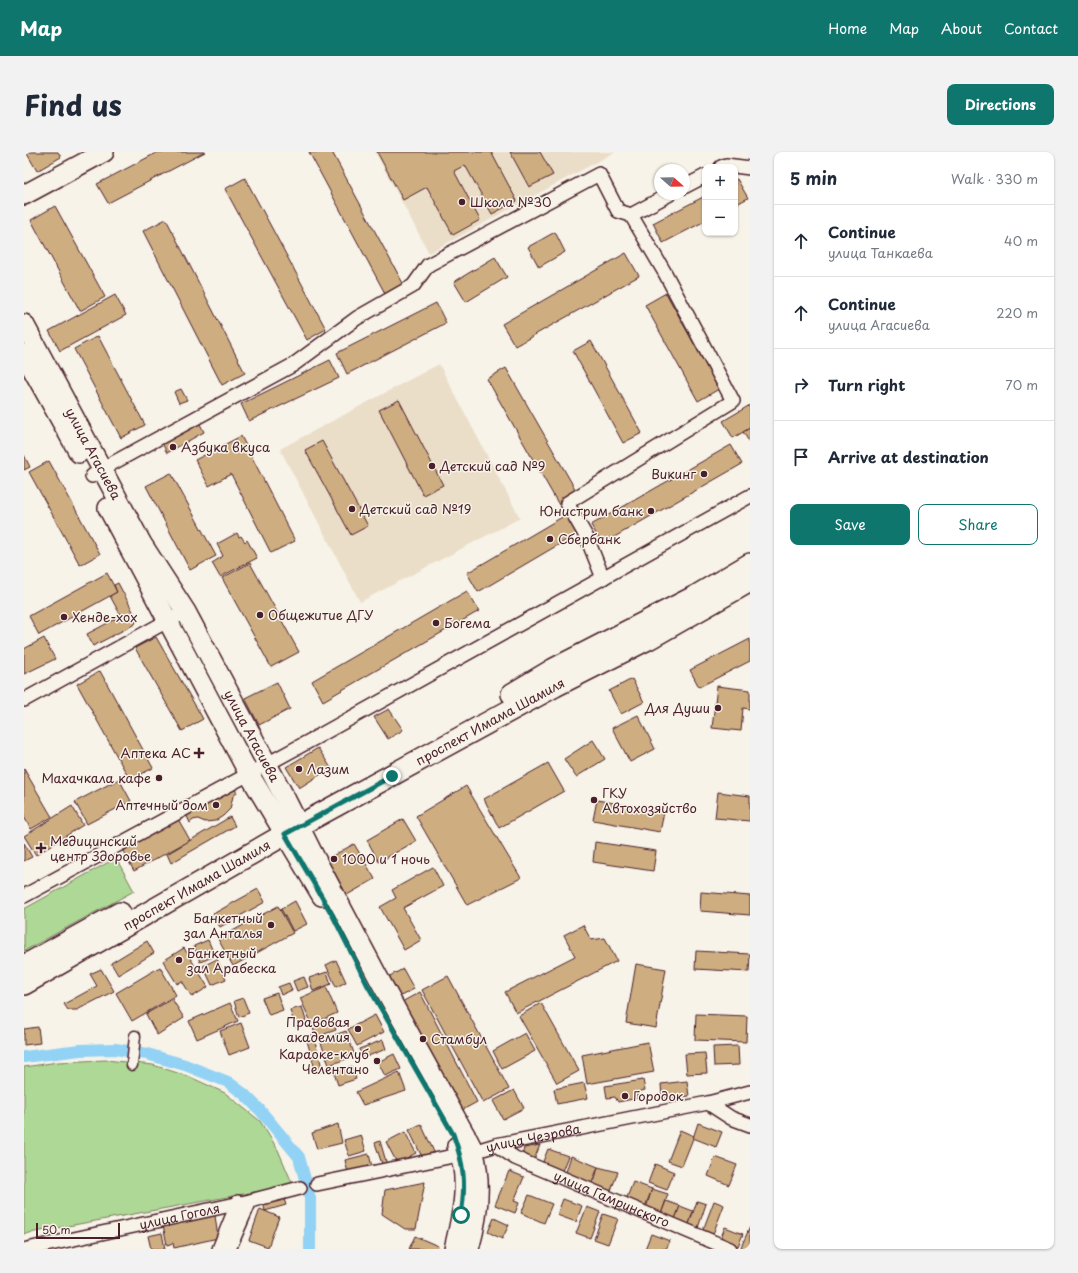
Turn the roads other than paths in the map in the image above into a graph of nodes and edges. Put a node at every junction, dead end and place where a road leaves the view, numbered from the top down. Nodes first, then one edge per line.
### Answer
1 (104, 152) edge
2 (738, 166) edge
3 (750, 168) edge
4 (702, 178) edge
5 (690, 184) edge
6 (24, 196) edge
7 (659, 200) edge
8 (631, 215) junction
9 (24, 324) edge
10 (24, 354) edge
11 (97, 472) junction
12 (750, 496) edge
13 (750, 564) edge
14 (603, 578) junction
15 (750, 581) edge
16 (186, 612) junction
17 (169, 620) junction
18 (24, 700) edge
19 (267, 763) junction
20 (249, 774) junction
21 (290, 825) junction
22 (24, 896) edge
23 (24, 966) edge
24 (24, 984) edge
25 (135, 1036) dead end
26 (132, 1065) dead end
27 (750, 1092) edge
28 (708, 1103) junction
29 (750, 1125) edge
30 (496, 1145) junction
31 (467, 1153) junction
32 (316, 1184) dead end
33 (300, 1188) dead end
34 (244, 1201) junction
35 (27, 1249) edge
36 (218, 1249) edge
37 (229, 1249) edge
38 (454, 1249) edge
39 (469, 1249) edge
40 (730, 1249) edge

1 - 6 main road
2 - 3 street
4 - 5 street
7 - 8 street
8 - 11 street
8 - 14 street
9 - 11 main road, улица Агасиева
10 - 11 main road, улица Агасиева
11 - 16 main road, улица Агасиева
11 - 17 main road, улица Агасиева
12 - 14 street
13 - 21 main road, проспект Имама Шамиля
14 - 19 street
15 - 21 main road, проспект Имама Шамиля
16 - 17 street
16 - 19 main road, улица Агасиева
17 - 18 street
17 - 20 main road, улица Агасиева
19 - 20 street
19 - 21 main road, улица Агасиева
20 - 21 main road, улица Агасиева
20 - 22 street
21 - 23 main road, проспект Имама Шамиля
21 - 24 main road, проспект Имама Шамиля
21 - 31 main road, улица Агасиева
25 - 26 street
27 - 28 street, улица Чеэрова
28 - 29 street
28 - 30 street, улица Чеэрова
30 - 31 street, улица Чеэрова
30 - 40 street, улица Гамринского
31 - 32 street, улица Чеэрова
31 - 38 main road
31 - 39 main road
33 - 34 street, улица Гоголя
34 - 35 street, улица Гоголя
34 - 36 street
34 - 37 street

